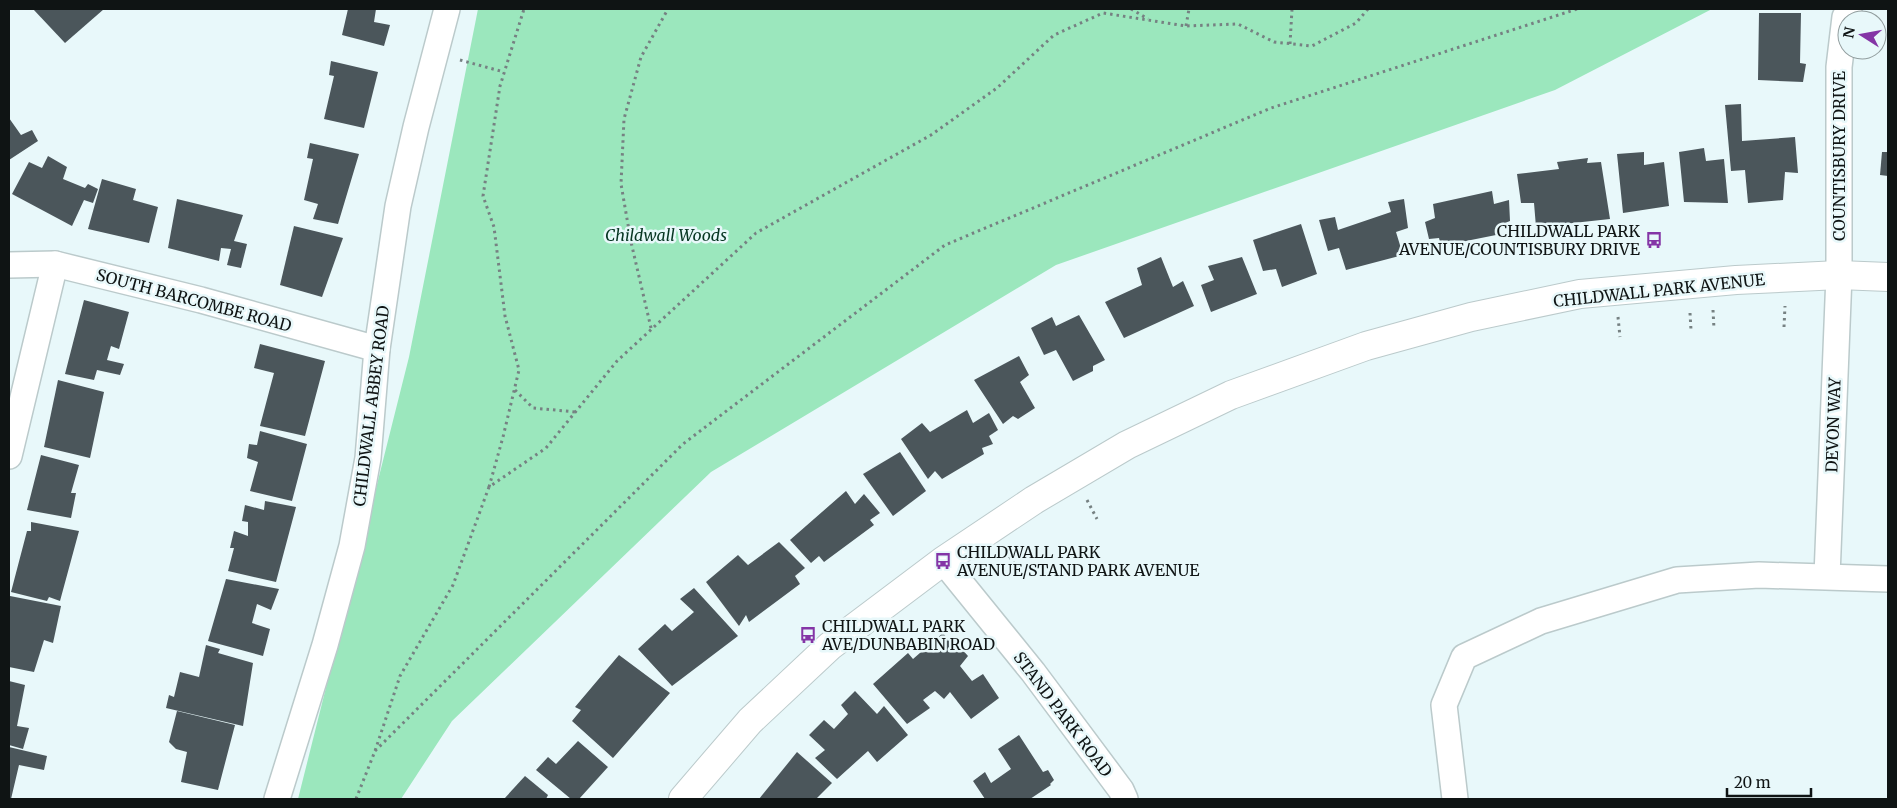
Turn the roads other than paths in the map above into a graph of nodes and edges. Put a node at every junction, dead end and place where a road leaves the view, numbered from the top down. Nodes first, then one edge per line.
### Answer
1 (447, 9) edge
2 (1849, 9) edge
3 (55, 264) junction
4 (9, 265) edge
5 (1839, 275) junction
6 (1888, 277) edge
7 (377, 349) junction
8 (9, 456) edge
9 (942, 561) junction
10 (1828, 576) junction
11 (1888, 579) edge
12 (1118, 796) edge
13 (277, 799) edge
14 (683, 799) edge
15 (1456, 799) edge

1 - 7 street, CHILDWALL ABBEY ROAD
2 - 5 street, COUNTISBURY DRIVE
3 - 4 street, SOUTH BARCOMBE ROAD
3 - 7 street, SOUTH BARCOMBE ROAD
3 - 8 street
5 - 6 street, CHILDWALL PARK AVENUE
5 - 9 street, CHILDWALL PARK AVENUE
5 - 10 street, DEVON WAY
7 - 13 street, CHILDWALL ABBEY ROAD
9 - 12 street, STAND PARK ROAD
9 - 14 street, CHILDWALL PARK AVENUE
10 - 11 street
10 - 15 street

